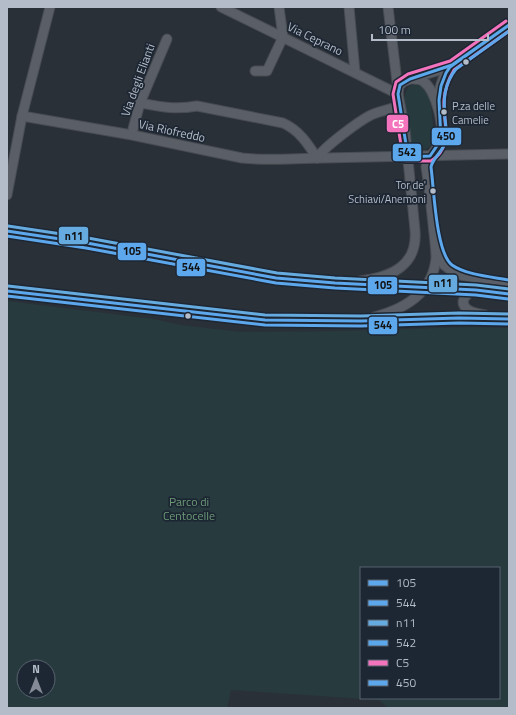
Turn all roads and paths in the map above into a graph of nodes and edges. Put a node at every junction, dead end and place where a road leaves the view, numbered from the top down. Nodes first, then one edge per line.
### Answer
1 (50, 7) edge
2 (221, 7) edge
3 (279, 7) edge
4 (349, 7) edge
5 (388, 7) edge
6 (509, 26) edge
7 (283, 37) junction
8 (166, 39) dead end
9 (452, 65) junction
10 (255, 71) dead end
11 (356, 72) junction
12 (414, 78) junction
13 (398, 94) junction
14 (140, 103) junction
15 (400, 106) junction
16 (439, 111) junction
17 (22, 116) junction
18 (133, 129) dead end
19 (509, 154) edge
20 (430, 156) junction
21 (408, 157) junction
22 (317, 158) junction
23 (7, 194) edge
24 (7, 231) edge
25 (435, 244) junction
26 (335, 283) junction
27 (509, 285) edge
28 (425, 288) junction
29 (476, 290) junction
30 (7, 291) edge
31 (509, 294) edge
32 (495, 318) junction
33 (509, 319) edge
34 (361, 321) junction

1 - 17 street
2 - 7 street, Via Ceprano
3 - 7 street
4 - 11 street
5 - 13 street
6 - 9 street
7 - 10 street
7 - 11 street, Via Ceprano
8 - 14 street, Via degli Elianti
9 - 12 street
9 - 16 street
11 - 13 street, Via Ceprano
12 - 13 street
12 - 16 street
13 - 15 street
14 - 18 street, Via degli Elianti
14 - 22 street
15 - 21 street
15 - 22 street
16 - 20 street
17 - 22 street, Via Riofreddo
17 - 23 street
19 - 20 street, Via Riofreddo
20 - 21 street, Via Riofreddo
20 - 25 street
21 - 22 street, Via Riofreddo
21 - 26 street
24 - 26 main road
25 - 27 street
25 - 28 street
26 - 28 main road
28 - 29 main road
28 - 34 street
29 - 31 main road
29 - 32 street
30 - 34 main road
32 - 33 main road
32 - 34 main road

